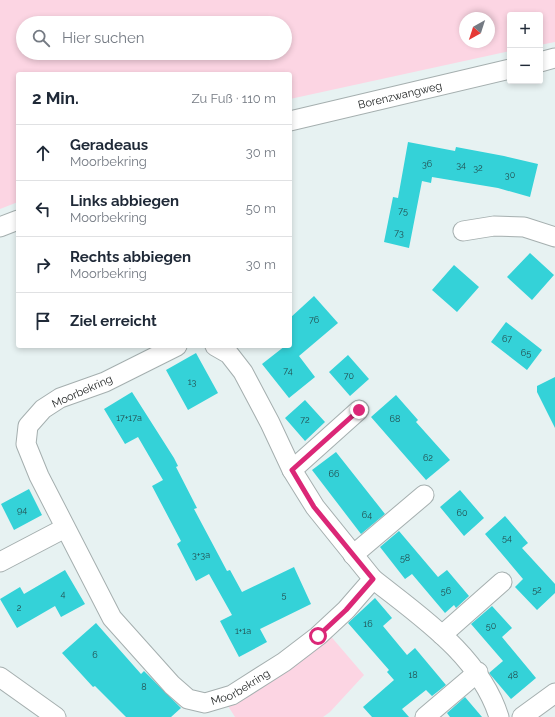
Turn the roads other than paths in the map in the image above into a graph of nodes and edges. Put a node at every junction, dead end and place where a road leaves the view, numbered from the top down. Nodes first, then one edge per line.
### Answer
1 (555, 58) edge
2 (543, 61) edge
3 (507, 70) edge
4 (292, 121) edge
5 (16, 221) edge
6 (0, 227) edge
7 (463, 231) dead end
8 (555, 238) edge
9 (173, 348) edge
10 (228, 349) edge
11 (359, 410) dead end
12 (292, 470) junction
13 (424, 495) dead end
14 (65, 528) junction
15 (353, 555) junction
16 (0, 562) edge
17 (373, 579) junction
18 (502, 582) dead end
19 (442, 635) junction
20 (478, 672) junction
21 (0, 677) edge
22 (555, 694) edge
23 (56, 717) edge
24 (425, 717) edge
25 (499, 717) edge
26 (522, 717) edge

1 - 2 street
3 - 4 street, Borenzwangweg
5 - 6 street
7 - 8 street
9 - 14 street, Moorbekring
10 - 12 street
11 - 12 street
12 - 15 street
13 - 15 street
14 - 16 street
14 - 17 street, Moorbekring
15 - 17 street
17 - 19 street
18 - 19 street
19 - 20 street
20 - 24 street
20 - 25 street
21 - 23 street
22 - 26 street

